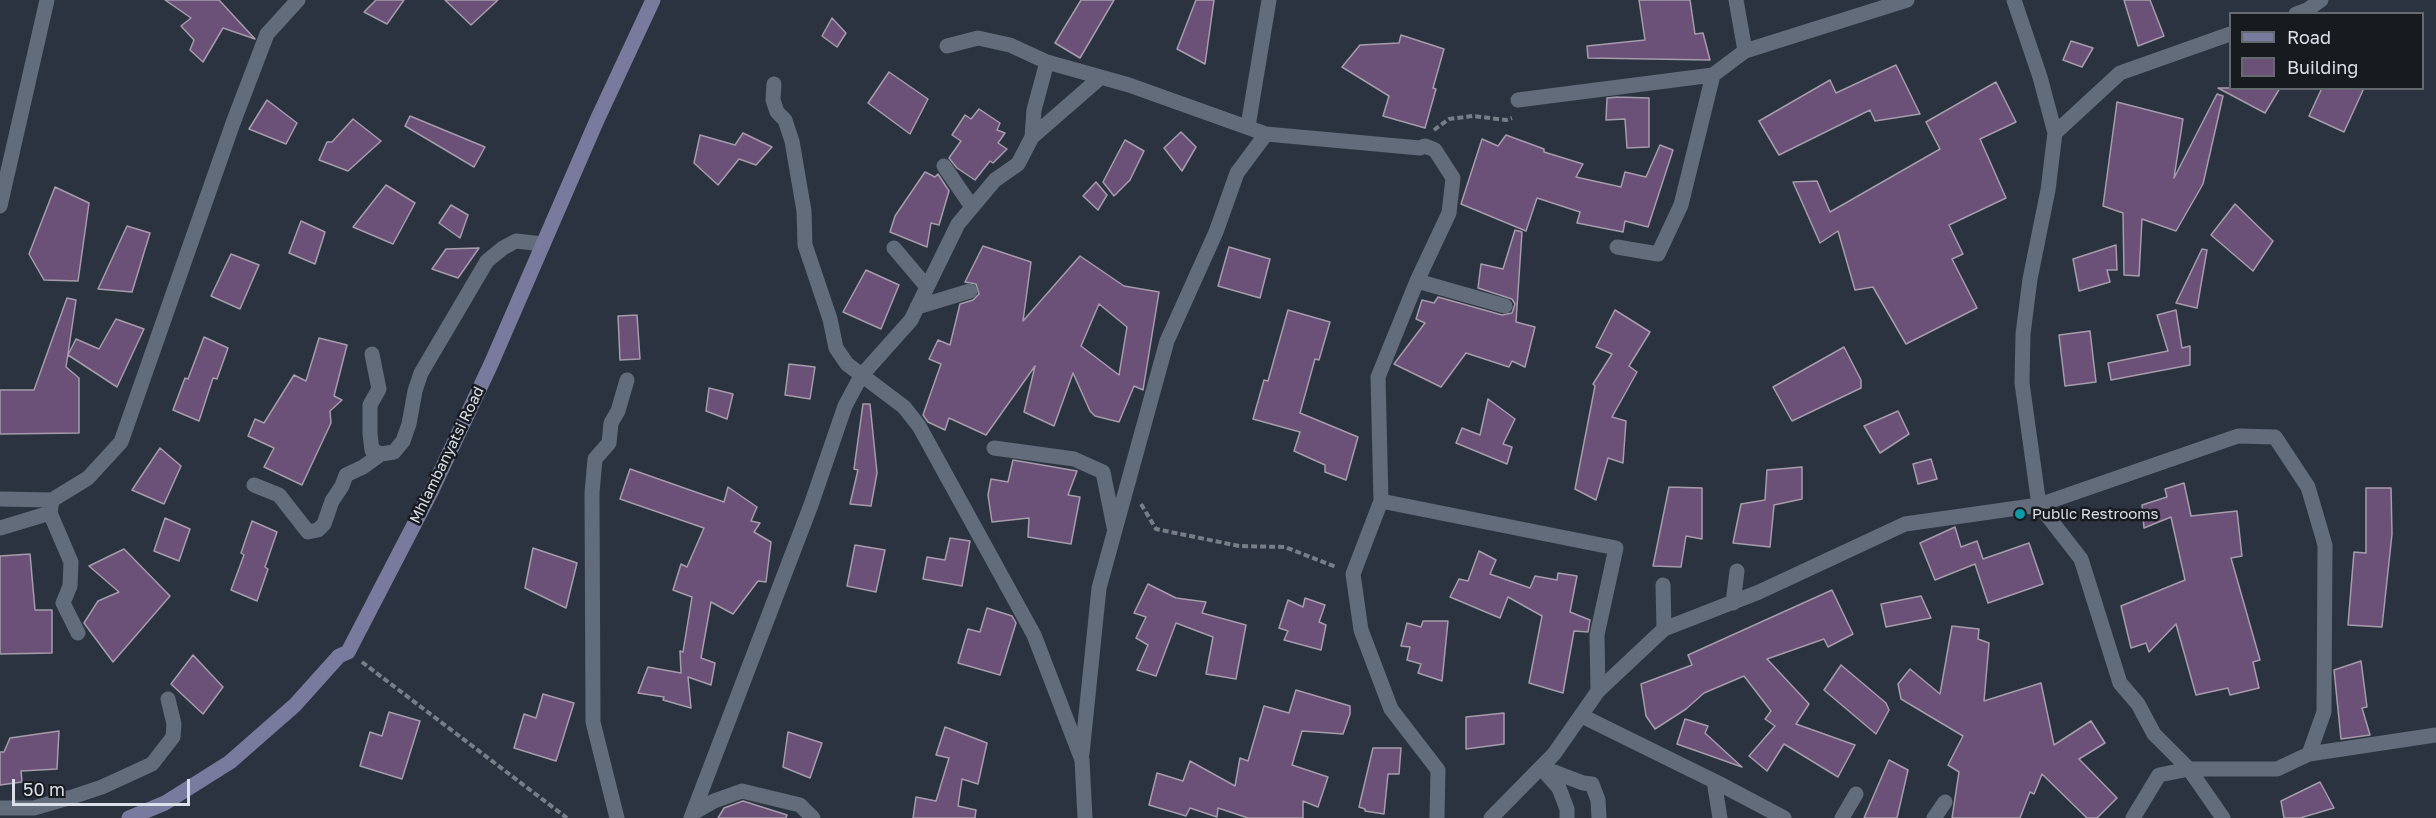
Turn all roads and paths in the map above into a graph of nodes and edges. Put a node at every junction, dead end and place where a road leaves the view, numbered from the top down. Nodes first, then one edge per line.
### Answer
1 (47, 0) edge
2 (298, 0) edge
3 (653, 0) edge
4 (1269, 0) edge
5 (1736, 0) edge
6 (1906, 0) edge
7 (2014, 0) edge
8 (2322, 0) edge
9 (2302, 12) edge
10 (2229, 34) edge
11 (947, 46) dead end
12 (1745, 51) junction
13 (1047, 62) junction
14 (1713, 75) junction
15 (1101, 77) junction
16 (774, 84) dead end
17 (1518, 100) joint
18 (1248, 126) junction
19 (2055, 133) junction
20 (1266, 134) junction
21 (1032, 137) junction
22 (1425, 146) junction
23 (944, 166) dead end
24 (0, 206) edge
25 (972, 207) junction
26 (543, 244) junction
27 (1617, 247) dead end
28 (894, 248) dead end
29 (1417, 281) junction
30 (927, 287) junction
31 (970, 291) dead end
32 (1505, 306) dead end
33 (917, 307) junction
34 (372, 354) dead end
35 (861, 376) junction
36 (627, 380) dead end
37 (994, 448) dead end
38 (381, 454) junction
39 (1128, 483) junction
40 (254, 485) dead end
41 (0, 499) edge
42 (1381, 501) junction
43 (2039, 505) junction
44 (51, 507) junction
45 (0, 528) edge
46 (1115, 533) junction
47 (1737, 571) dead end
48 (1353, 574) junction
49 (1663, 585) dead end
50 (1733, 603) junction
51 (1664, 629) junction
52 (78, 633) dead end
53 (348, 652) junction
54 (1598, 692) junction
55 (168, 699) dead end
56 (1582, 716) junction
57 (2436, 735) edge
58 (2308, 754) junction
59 (1082, 760) junction
60 (1541, 767) junction
61 (2189, 769) junction
62 (1714, 781) junction
63 (1856, 794) dead end
64 (1945, 802) dead end
65 (0, 808) edge
66 (692, 815) edge
67 (129, 818) edge
68 (567, 818) edge
69 (617, 818) edge
70 (813, 818) edge
71 (1085, 818) edge
72 (1437, 818) edge
73 (1491, 818) edge
74 (1567, 818) edge
75 (1599, 818) edge
76 (1720, 818) edge
77 (1784, 818) edge
78 (1842, 818) edge
79 (1934, 818) edge
80 (2133, 818) edge
81 (2223, 818) edge

1 - 24 street
2 - 44 street
3 - 26 main road, Mhlambanyatsi Road
4 - 18 street
5 - 12 street
6 - 12 street
7 - 19 street
8 - 9 street
10 - 19 street
11 - 13 street
12 - 14 street
13 - 15 street
13 - 21 street
14 - 17 street
14 - 27 street
15 - 18 street
15 - 21 street
16 - 35 street
17 - 22 path
18 - 20 street
19 - 43 street
20 - 22 street
20 - 39 street
21 - 25 street
22 - 29 street
23 - 25 street
25 - 30 street
26 - 38 street
26 - 53 main road, Mhlambanyatsi Road
28 - 30 street
29 - 32 street
29 - 42 street
30 - 33 street
31 - 33 street
33 - 35 street
34 - 38 street
35 - 59 street
35 - 66 street
36 - 69 street
37 - 46 street
38 - 40 street
39 - 46 street
39 - 48 path
41 - 44 street
42 - 48 street
42 - 54 street
43 - 50 street
43 - 58 street
43 - 61 street
44 - 45 street
44 - 52 street
46 - 59 street
47 - 50 street
48 - 72 street
49 - 51 street
50 - 51 street
51 - 54 street
53 - 67 main road, Mhlambanyatsi Road
53 - 68 path
54 - 56 street
55 - 65 street
56 - 60 street
56 - 62 street
57 - 58 street
58 - 61 street
59 - 71 street
60 - 73 street
60 - 74 street
60 - 75 street
61 - 80 street
61 - 81 street
62 - 76 street
62 - 77 street
63 - 78 street
64 - 79 street
66 - 70 street

